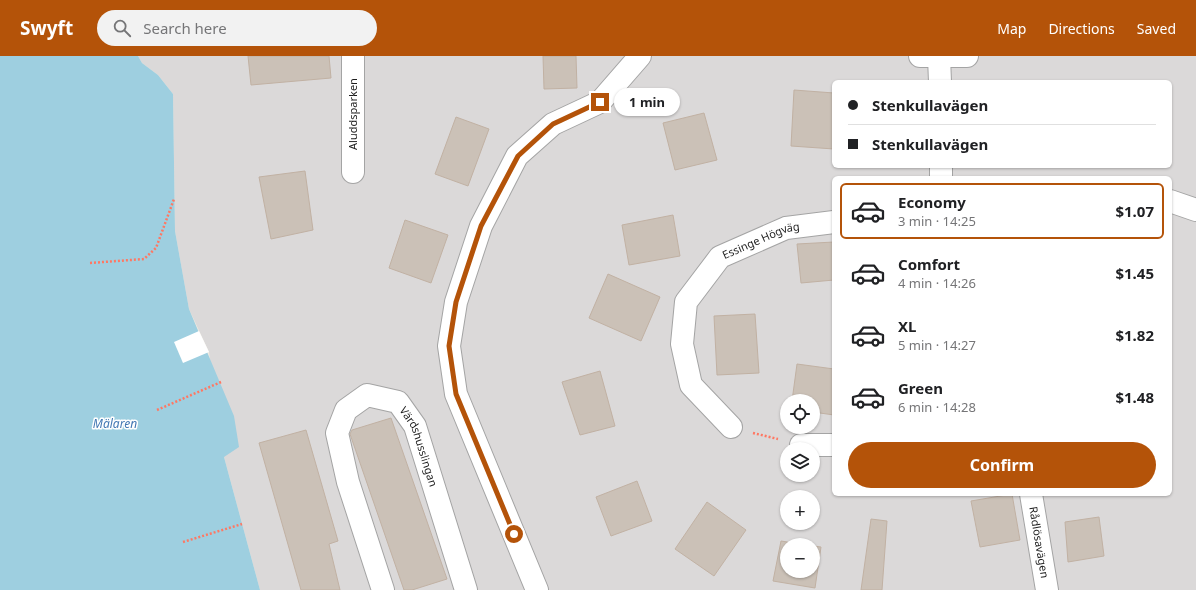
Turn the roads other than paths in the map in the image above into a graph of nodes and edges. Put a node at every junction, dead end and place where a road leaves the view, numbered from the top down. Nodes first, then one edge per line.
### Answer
1 (353, 56) edge
2 (640, 56) edge
3 (967, 56) edge
4 (930, 57) edge
5 (939, 80) edge
6 (353, 172) dead end
7 (1172, 202) edge
8 (1196, 210) edge
9 (832, 222) edge
10 (732, 427) road end
11 (820, 445) edge
12 (832, 445) edge
13 (1031, 496) edge
14 (383, 590) edge
15 (466, 590) edge
16 (537, 590) edge
17 (1047, 590) edge

1 - 6 street, Aluddsparken
2 - 16 street
3 - 4 street
4 - 5 street
7 - 8 street
9 - 10 street, Essinge Högväg
11 - 12 street
13 - 17 street, Rådlösavägen
14 - 15 street, Värdshusslingan

